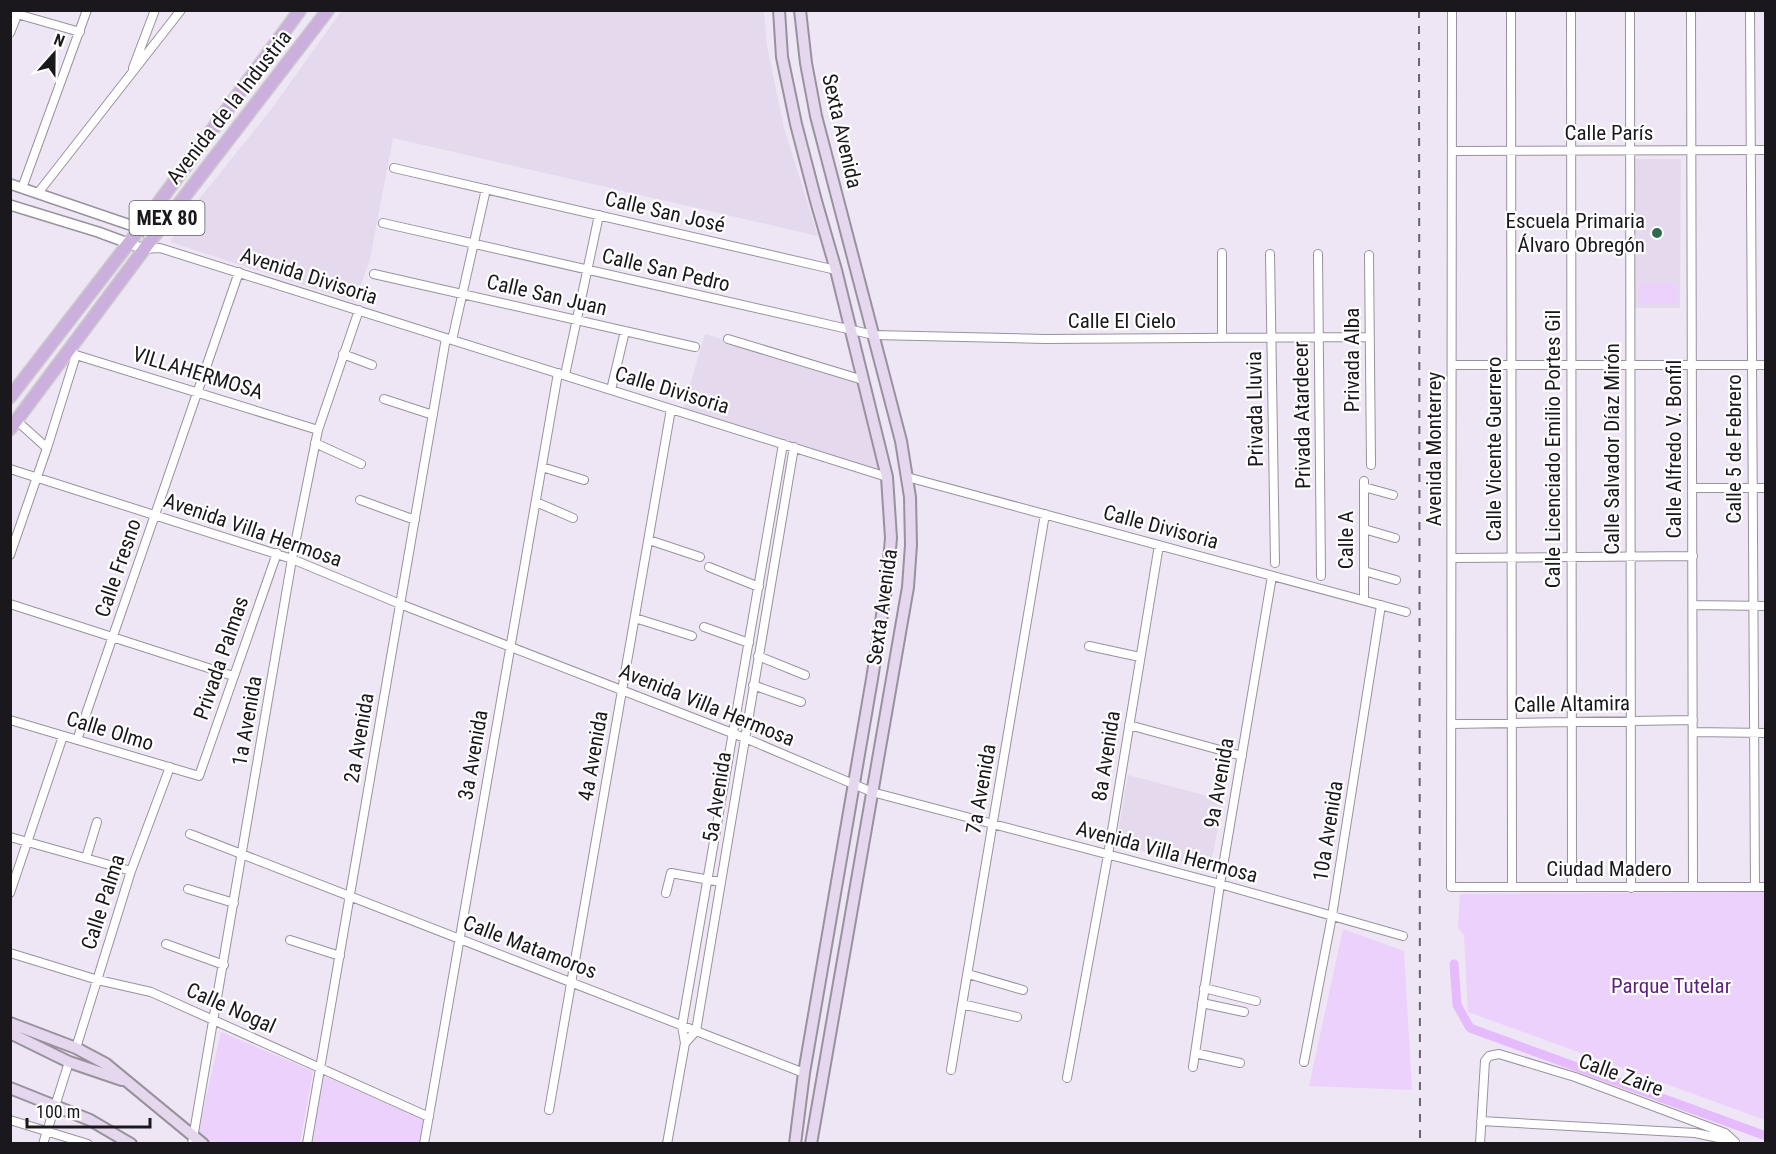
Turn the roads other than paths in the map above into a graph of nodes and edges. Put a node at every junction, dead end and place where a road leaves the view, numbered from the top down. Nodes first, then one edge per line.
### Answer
1 (87, 10) edge
2 (155, 10) edge
3 (181, 10) edge
4 (300, 10) edge
5 (328, 10) edge
6 (779, 10) edge
7 (800, 10) edge
8 (1452, 10) edge
9 (1511, 10) edge
10 (1571, 10) edge
11 (1630, 10) edge
12 (1691, 10) edge
13 (1750, 10) edge
14 (16, 12) edge
15 (80, 32) junction
16 (10, 33) edge
17 (131, 74) junction
18 (1751, 150) junction
19 (1766, 150) edge
20 (1452, 151) junction
21 (1511, 151) junction
22 (1571, 151) junction
23 (1630, 151) junction
24 (1692, 151) junction
25 (394, 168) dead end
26 (10, 184) edge
27 (22, 188) junction
28 (486, 189) junction
29 (38, 193) junction
30 (10, 205) edge
31 (599, 215) junction
32 (383, 223) dead end
33 (139, 228) junction
34 (153, 236) junction
35 (129, 243) junction
36 (473, 244) junction
37 (160, 248) junction
38 (144, 249) junction
39 (1222, 253) dead end
40 (1270, 254) dead end
41 (1318, 254) dead end
42 (1369, 255) dead end
43 (588, 270) junction
44 (837, 270) junction
45 (239, 272) junction
46 (374, 274) dead end
47 (462, 294) junction
48 (358, 310) junction
49 (577, 320) junction
50 (625, 331) junction
51 (851, 331) junction
52 (874, 335) junction
53 (1370, 337) junction
54 (1222, 338) junction
55 (1272, 338) junction
56 (1319, 338) junction
57 (449, 339) junction
58 (728, 339) dead end
59 (695, 347) dead end
60 (73, 352) junction
61 (344, 354) junction
62 (372, 365) dead end
63 (1512, 365) junction
64 (1571, 365) junction
65 (1630, 365) junction
66 (1692, 365) junction
67 (1752, 365) junction
68 (1766, 365) edge
69 (1452, 366) junction
70 (562, 374) junction
71 (863, 380) junction
72 (611, 390) junction
73 (198, 392) junction
74 (10, 397) edge
75 (384, 399) dead end
76 (671, 409) junction
77 (433, 415) junction
78 (14, 425) edge
79 (318, 430) junction
80 (315, 443) junction
81 (783, 444) junction
82 (794, 447) junction
83 (47, 448) junction
84 (362, 464) dead end
85 (1371, 465) dead end
86 (542, 467) junction
87 (10, 469) edge
88 (887, 477) junction
89 (907, 477) junction
90 (37, 478) junction
91 (584, 480) dead end
92 (1693, 488) junction
93 (1753, 488) junction
94 (1766, 488) edge
95 (1393, 495) dead end
96 (360, 500) dead end
97 (536, 502) junction
98 (155, 514) junction
99 (1045, 514) junction
100 (573, 518) dead end
101 (415, 520) junction
102 (1364, 528) junction
103 (1395, 538) dead end
104 (649, 540) junction
105 (1159, 545) junction
106 (766, 546) junction
107 (777, 549) junction
108 (277, 553) junction
109 (10, 555) edge
110 (1693, 556) junction
111 (700, 557) dead end
112 (1512, 557) junction
113 (1571, 557) junction
114 (1631, 557) junction
115 (1452, 558) junction
116 (292, 559) junction
117 (1275, 563) dead end
118 (709, 567) dead end
119 (1364, 571) junction
120 (1272, 576) junction
121 (1321, 576) dead end
122 (1396, 580) dead end
123 (758, 591) junction
124 (768, 598) junction
125 (1364, 600) junction
126 (10, 604) edge
127 (400, 604) junction
128 (1382, 605) junction
129 (1693, 605) junction
130 (1753, 605) junction
131 (1766, 606) edge
132 (1406, 612) dead end
133 (635, 618) junction
134 (704, 627) dead end
135 (692, 636) dead end
136 (113, 637) junction
137 (749, 643) junction
138 (1089, 646) dead end
139 (510, 647) junction
140 (758, 656) junction
141 (1140, 657) junction
142 (805, 675) dead end
143 (233, 676) junction
144 (753, 685) junction
145 (622, 690) junction
146 (801, 702) dead end
147 (10, 720) edge
148 (1693, 720) junction
149 (1631, 721) junction
150 (1572, 722) junction
151 (1451, 723) junction
152 (1512, 723) junction
153 (1129, 725) junction
154 (1693, 732) junction
155 (1754, 733) junction
156 (1766, 733) edge
157 (734, 734) junction
158 (63, 736) junction
159 (745, 738) junction
160 (78, 740) junction
161 (1242, 756) junction
162 (170, 767) junction
163 (199, 776) joint
164 (854, 783) junction
165 (872, 792) junction
166 (97, 822) dead end
167 (993, 824) junction
168 (190, 834) dead end
169 (10, 837) edge
170 (27, 842) junction
171 (242, 854) junction
172 (1108, 855) junction
173 (86, 858) junction
174 (131, 871) junction
175 (708, 879) junction
176 (721, 882) junction
177 (1220, 884) junction
178 (1451, 887) joint
179 (1512, 887) junction
180 (1572, 887) junction
181 (1693, 887) junction
182 (1755, 887) junction
183 (1766, 887) edge
184 (1631, 888) junction
185 (188, 889) dead end
186 (10, 893) edge
187 (666, 893) dead end
188 (350, 896) junction
189 (234, 903) junction
190 (1332, 916) junction
191 (1403, 936) dead end
192 (460, 939) junction
193 (290, 940) dead end
194 (165, 944) dead end
195 (10, 953) edge
196 (340, 956) junction
197 (224, 965) junction
198 (968, 974) junction
199 (98, 980) junction
200 (572, 983) junction
201 (1204, 988) junction
202 (1023, 990) dead end
203 (1256, 1001) dead end
204 (1202, 1003) junction
205 (963, 1004) junction
206 (1244, 1012) dead end
207 (1017, 1017) dead end
208 (214, 1020) junction
209 (10, 1023) edge
210 (682, 1026) junction
211 (696, 1031) junction
212 (10, 1033) edge
213 (685, 1043) junction
214 (76, 1048) junction
215 (1195, 1053) junction
216 (69, 1062) junction
217 (1304, 1062) dead end
218 (1240, 1064) dead end
219 (1192, 1067) dead end
220 (320, 1068) junction
221 (951, 1070) dead end
222 (804, 1073) junction
223 (1067, 1078) dead end
224 (128, 1082) junction
225 (10, 1088) edge
226 (56, 1105) junction
227 (549, 1110) dead end
228 (429, 1117) junction
229 (10, 1120) edge
230 (1481, 1121) junction
231 (47, 1131) junction
232 (193, 1140) edge
233 (43, 1143) edge
234 (88, 1143) edge
235 (131, 1143) edge
236 (203, 1143) edge
237 (307, 1143) edge
238 (424, 1143) edge
239 (667, 1143) edge
240 (795, 1143) edge
241 (811, 1143) edge
242 (1480, 1143) edge
243 (1735, 1143) edge

1 - 15 street
2 - 17 street
3 - 17 street
4 - 33 main road, Avenida de la Industria / MEX 80
5 - 34 main road, Avenida de la Industria / MEX 80
6 - 44 main road, Sexta Avenida
7 - 52 main road, Sexta Avenida
8 - 20 street, Avenida Monterrey
9 - 21 street, Calle Vicente Guerrero
10 - 22 street, Calle Licenciado Emilio Portes Gil
11 - 23 street, Calle Salvador Díaz Mirón
12 - 24 street, Calle Alfredo V. Bonfil
13 - 18 street, Calle 5 de Febrero
14 - 15 street
14 - 16 street
15 - 27 street
17 - 29 street
18 - 19 street, Calle París
18 - 24 street, Calle París
18 - 67 street, Calle 5 de Febrero
20 - 21 street, Calle París
20 - 69 street, Avenida Monterrey
21 - 22 street, Calle París
21 - 63 street, Calle Vicente Guerrero
22 - 23 street, Calle París
22 - 64 street, Calle Licenciado Emilio Portes Gil
23 - 24 street, Calle París
23 - 65 street, Calle Salvador Díaz Mirón
24 - 66 street, Calle Alfredo V. Bonfil
25 - 28 street, Calle San José
26 - 27 street
27 - 29 street
28 - 31 street, Calle San José
28 - 36 street, 2a Avenida
29 - 33 street
30 - 35 street
31 - 43 street, 3a Avenida
31 - 44 street, Calle San José
32 - 36 street, Calle San Pedro
33 - 34 street
33 - 35 main road, Avenida de la Industria / MEX 80
34 - 37 street
34 - 38 main road, Avenida de la Industria / MEX 80
35 - 38 street
35 - 74 main road, Avenida de la Industria / MEX 80
36 - 43 street, Calle San Pedro
36 - 47 street, 2a Avenida
37 - 38 street, Avenida Divisoria
37 - 45 street, Avenida Divisoria
38 - 60 main road, Avenida de la Industria / MEX 80
39 - 54 street
40 - 55 street, Privada Lluvia
41 - 56 street, Privada Atardecer
42 - 53 street, Privada Alba
43 - 49 street, 3a Avenida
43 - 51 street, Calle San Pedro
44 - 51 main road, Sexta Avenida
45 - 48 street, Avenida Divisoria
45 - 73 street, Calle Fresno
46 - 47 street, Calle San Juan
47 - 49 street, Calle San Juan
47 - 57 street, 2a Avenida
48 - 57 street, Avenida Divisoria
48 - 61 street, 1a Avenida
49 - 50 street, Calle San Juan
49 - 70 street, 3a Avenida
50 - 59 street, Calle San Juan
50 - 72 street
51 - 52 street, Calle San Pedro
51 - 71 main road, Sexta Avenida
52 - 54 street, Calle El Cielo
52 - 89 main road, Sexta Avenida
53 - 56 street, Calle El Cielo
53 - 85 street, Privada Alba
54 - 55 street, Calle El Cielo
55 - 56 street, Calle El Cielo
55 - 117 street, Privada Lluvia
56 - 121 street, Privada Atardecer
57 - 70 street, Calle Divisoria
57 - 77 street, 2a Avenida
58 - 71 street
60 - 73 street, VILLAHERMOSA
60 - 78 main road, Avenida de la Industria / MEX 80
60 - 83 street
61 - 62 street
61 - 79 street, 1a Avenida
63 - 64 street
63 - 69 street
63 - 112 street, Calle Vicente Guerrero
64 - 65 street
64 - 113 street, Calle Licenciado Emilio Portes Gil
65 - 66 street
65 - 114 street, Calle Salvador Díaz Mirón
66 - 67 street
66 - 92 street, Calle Alfredo V. Bonfil
67 - 68 street
67 - 93 street, Calle 5 de Febrero
69 - 115 street, Avenida Monterrey
70 - 72 street, Calle Divisoria
70 - 86 street, 3a Avenida
71 - 88 main road, Sexta Avenida
72 - 76 street, Calle Divisoria
73 - 79 street, VILLAHERMOSA
73 - 98 street, Calle Fresno
75 - 77 street
76 - 81 street, Calle Divisoria
76 - 104 street, 4a Avenida
77 - 101 street, 2a Avenida
78 - 83 street
79 - 80 street, 1a Avenida
80 - 84 street
80 - 116 street, 1a Avenida
81 - 82 street, Calle Divisoria
81 - 106 street, 5a Avenida
82 - 88 street, Calle Divisoria
82 - 107 street, 5a Avenida
83 - 90 street
86 - 91 street
86 - 97 street, 3a Avenida
87 - 90 street, Avenida Villa Hermosa
88 - 164 main road, Sexta Avenida
89 - 99 street, Calle Divisoria
89 - 165 main road, Sexta Avenida
90 - 98 street, Avenida Villa Hermosa
90 - 109 street
92 - 93 street
92 - 110 street, Calle Alfredo V. Bonfil
93 - 94 street
93 - 130 street, Calle 5 de Febrero
95 - 102 street, Calle A
96 - 101 street
97 - 100 street
97 - 139 street, 3a Avenida
98 - 108 street, Avenida Villa Hermosa
98 - 136 street, Calle Fresno
99 - 105 street, Calle Divisoria
99 - 167 street, 7a Avenida
101 - 127 street, 2a Avenida
102 - 103 street
102 - 119 street, Calle A
104 - 111 street
104 - 133 street, 4a Avenida
105 - 120 street, Calle Divisoria
105 - 141 street, 8a Avenida
106 - 107 street
106 - 123 street, 5a Avenida
107 - 124 street, 5a Avenida
108 - 116 street, Avenida Villa Hermosa
108 - 143 street, Privada Palmas
110 - 114 street
110 - 129 street, Calle Alfredo V. Bonfil
112 - 113 street
112 - 115 street
112 - 152 street, Calle Vicente Guerrero
113 - 114 street
113 - 150 street, Calle Licenciado Emilio Portes Gil
114 - 149 street, Calle Salvador Díaz Mirón
115 - 151 street, Avenida Monterrey
116 - 127 street, Avenida Villa Hermosa
116 - 171 street, 1a Avenida
118 - 123 street
119 - 122 street
119 - 125 street, Calle A
120 - 125 street, Calle Divisoria
120 - 161 street, 9a Avenida
123 - 124 street
123 - 137 street, 5a Avenida
124 - 140 street, 5a Avenida
125 - 128 street, Calle Divisoria
126 - 136 street
127 - 139 street, Avenida Villa Hermosa
127 - 188 street, 2a Avenida
128 - 132 street, Calle Divisoria
128 - 190 street, 10a Avenida
129 - 130 street
129 - 148 street, Calle Alfredo V. Bonfil
130 - 131 street
130 - 155 street, Calle 5 de Febrero
133 - 135 street
133 - 145 street, 4a Avenida
134 - 137 street
136 - 143 street
136 - 160 street, Calle Fresno
137 - 157 street, 5a Avenida
138 - 141 street
139 - 145 street, Avenida Villa Hermosa
139 - 192 street, 3a Avenida
140 - 142 street
140 - 144 street, 5a Avenida
141 - 153 street, 8a Avenida
143 - 163 street, Privada Palmas
144 - 146 street
144 - 159 street, 5a Avenida
145 - 157 street, Avenida Villa Hermosa
145 - 200 street, 4a Avenida
147 - 158 street, Calle Olmo
148 - 149 street, Calle Altamira
148 - 154 street, Calle Alfredo V. Bonfil
149 - 150 street, Calle Altamira
149 - 184 street, Calle Salvador Díaz Mirón
150 - 152 street, Calle Altamira
150 - 180 street, Calle Licenciado Emilio Portes Gil
151 - 152 street, Calle Altamira
151 - 178 street, Avenida Monterrey
152 - 179 street, Calle Vicente Guerrero
153 - 161 street
153 - 172 street, 8a Avenida
154 - 155 street
154 - 181 street, Calle Alfredo V. Bonfil
155 - 156 street
155 - 182 street, Calle 5 de Febrero
157 - 159 street, Avenida Villa Hermosa
157 - 175 street, 5a Avenida
158 - 160 street, Calle Olmo
158 - 170 street
159 - 164 street, Avenida Villa Hermosa
159 - 176 street, 5a Avenida
160 - 162 street, Calle Olmo
161 - 177 street, 9a Avenida
162 - 163 street, Calle Olmo
162 - 174 street, Calle Palma
164 - 165 street, Avenida Villa Hermosa
164 - 222 main road, Sexta Avenida
165 - 167 street, Avenida Villa Hermosa
165 - 241 main road, Sexta Avenida
166 - 173 street
167 - 172 street, Avenida Villa Hermosa
167 - 198 street, 7a Avenida
168 - 171 street, Calle Matamoros
169 - 170 street
170 - 173 street
170 - 186 street
171 - 188 street, Calle Matamoros
171 - 189 street, 1a Avenida
172 - 177 street, Avenida Villa Hermosa
172 - 223 street, 8a Avenida
173 - 174 street
174 - 199 street, Calle Palma
175 - 176 street
175 - 187 street
175 - 210 street, 5a Avenida
176 - 211 street, 5a Avenida
177 - 190 street, Avenida Villa Hermosa
177 - 201 street, 9a Avenida
178 - 179 street, Ciudad Madero
179 - 180 street, Ciudad Madero
180 - 184 street, Ciudad Madero
181 - 182 street, Ciudad Madero
181 - 184 street, Ciudad Madero
182 - 183 street, Ciudad Madero
185 - 189 street
188 - 192 street, Calle Matamoros
188 - 196 street, 2a Avenida
189 - 197 street, 1a Avenida
190 - 191 street, Avenida Villa Hermosa
190 - 217 street, 10a Avenida
192 - 200 street, Calle Matamoros
192 - 228 street, 3a Avenida
193 - 196 street
194 - 197 street
195 - 199 street, Calle Nogal
196 - 220 street, 2a Avenida
197 - 208 street, 1a Avenida
198 - 202 street
198 - 205 street, 7a Avenida
199 - 208 street, Calle Nogal
199 - 214 street, Calle Palma
200 - 210 street, Calle Matamoros
200 - 227 street, 4a Avenida
201 - 203 street
201 - 204 street, 9a Avenida
204 - 206 street
204 - 215 street, 9a Avenida
205 - 207 street
205 - 221 street, 7a Avenida
208 - 220 street, Calle Nogal
208 - 232 street, 1a Avenida
209 - 214 main road
210 - 211 street, Calle Matamoros
210 - 213 street, 5a Avenida
211 - 213 street
211 - 222 street, Calle Matamoros
212 - 216 main road
213 - 239 street, 5a Avenida
214 - 224 main road
215 - 218 street
215 - 219 street, 9a Avenida
216 - 224 main road
216 - 226 street
220 - 228 street, Calle Nogal
220 - 237 street, 2a Avenida
222 - 240 main road, Sexta Avenida
224 - 232 main road
225 - 226 main road
226 - 231 street
226 - 235 main road
228 - 238 street, 3a Avenida
229 - 231 street
230 - 242 street
230 - 243 street
230 - 243 street, Calle Zaire
231 - 233 street
231 - 234 street
232 - 236 main road

